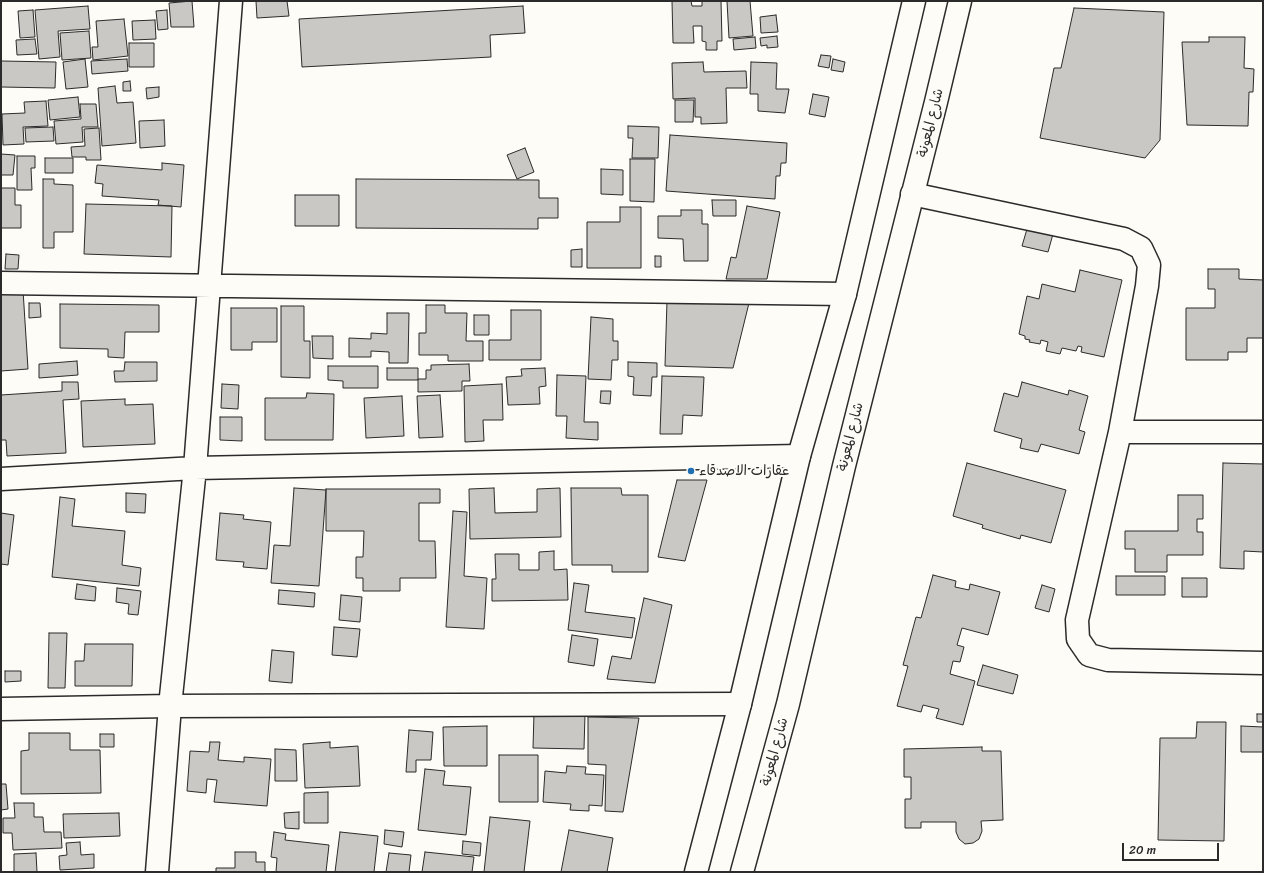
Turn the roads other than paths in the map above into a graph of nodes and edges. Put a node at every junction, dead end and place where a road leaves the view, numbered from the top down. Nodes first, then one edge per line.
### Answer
1 (231, 1) edge
2 (914, 1) edge
3 (960, 1) edge
4 (912, 194) junction
5 (1, 283) edge
6 (209, 285) junction
7 (845, 294) junction
8 (1120, 432) junction
9 (1263, 432) edge
10 (799, 456) junction
11 (194, 468) junction
12 (1, 479) edge
13 (1263, 663) edge
14 (740, 704) junction
15 (170, 706) junction
16 (1, 709) edge
17 (157, 872) edge
18 (696, 872) edge
19 (742, 872) edge

1 - 6 main road
2 - 7 main road
3 - 4 main road, شارع المعونة
4 - 8 main road
4 - 19 main road, شارع المعونة
5 - 6 main road
6 - 7 main road
6 - 11 main road
7 - 10 main road
8 - 9 main road
8 - 13 main road
10 - 11 main road
10 - 14 main road
11 - 12 main road
11 - 15 main road
14 - 15 main road
14 - 18 main road
15 - 16 main road
15 - 17 main road

